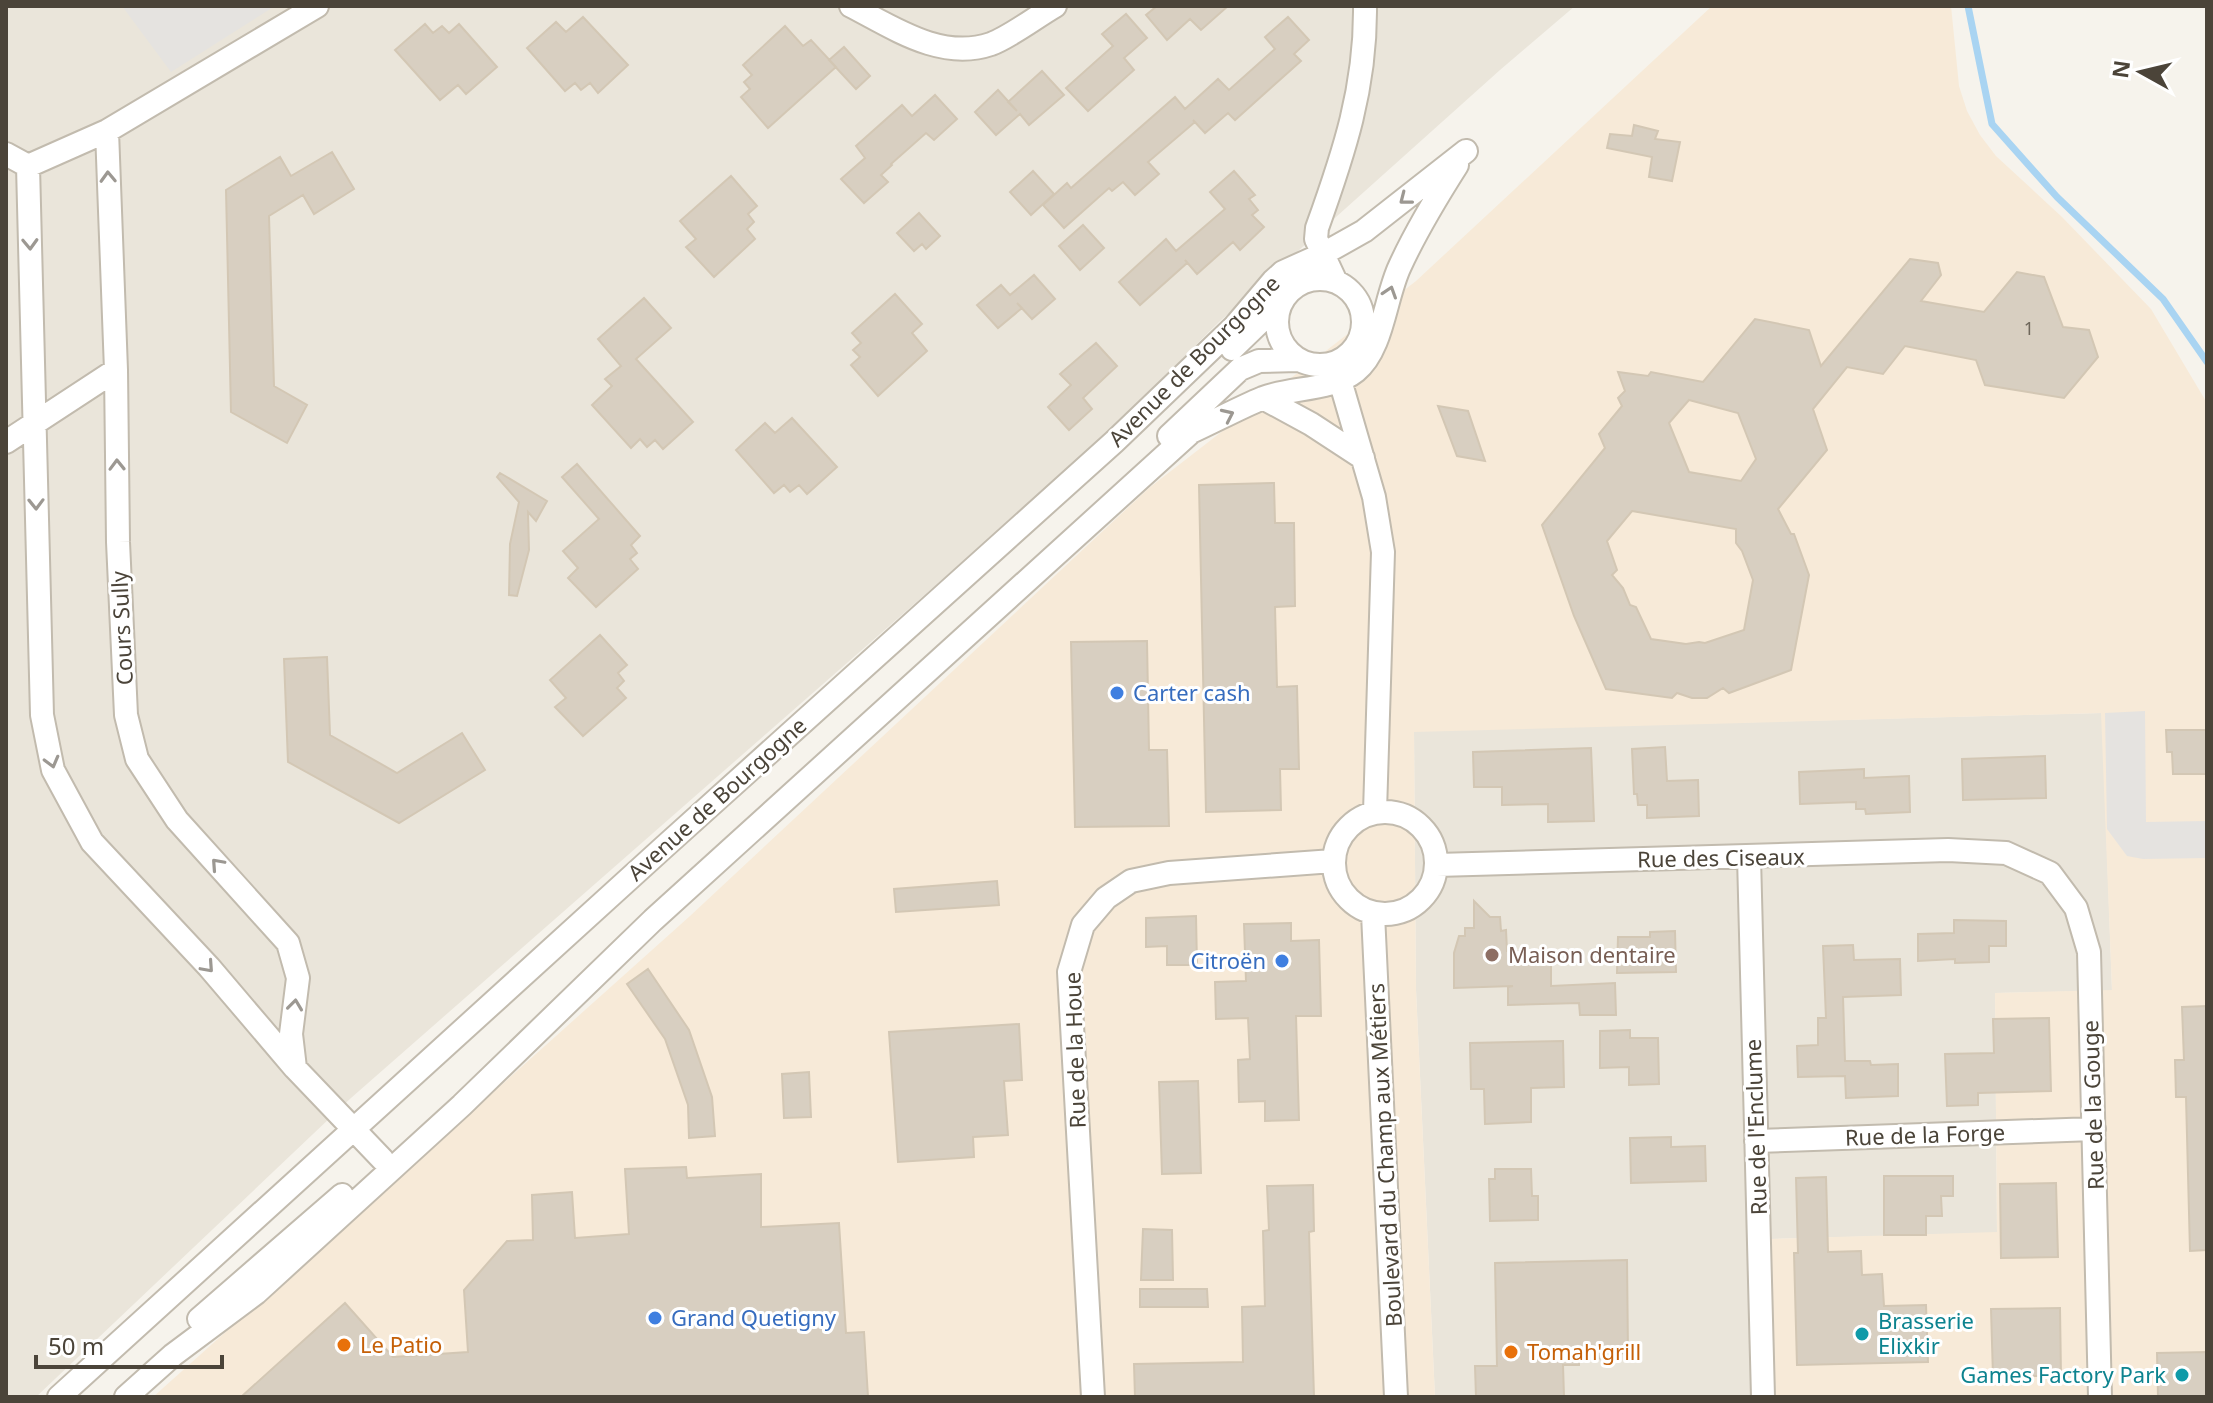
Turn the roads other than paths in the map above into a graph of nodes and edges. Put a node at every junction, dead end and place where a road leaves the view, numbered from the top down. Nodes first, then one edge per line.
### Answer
1 (317, 6) edge
2 (851, 6) edge
3 (1055, 6) edge
4 (1365, 6) edge
5 (107, 131) junction
6 (6, 154) edge
7 (28, 166) junction
8 (1314, 252) junction
9 (1336, 282) junction
10 (1287, 295) junction
11 (1298, 360) junction
12 (116, 370) junction
13 (1338, 372) junction
14 (1263, 398) junction
15 (34, 424) junction
16 (6, 442) edge
17 (1363, 458) junction
18 (1375, 812) junction
19 (2006, 853) joint
20 (1749, 857) junction
21 (1333, 861) junction
22 (1437, 865) junction
23 (1373, 914) junction
24 (295, 1068) junction
25 (2094, 1129) junction
26 (358, 1133) junction
27 (1756, 1141) junction
28 (383, 1160) junction
29 (59, 1397) edge
30 (77, 1397) edge
31 (106, 1397) edge
32 (126, 1397) edge
33 (1093, 1397) edge
34 (1396, 1397) edge
35 (1763, 1397) edge
36 (2100, 1397) edge

1 - 5 street
2 - 3 street
4 - 8 street
5 - 7 street
12 -> 5 street, Cours Sully
6 - 7 street
7 -> 15 street
8 - 9 street
8 - 10 street
13 -> 8 street, Avenue de Bourgogne
8 - 26 street, Avenue de Bourgogne
9 - 10 street
9 - 13 street
10 - 11 street
10 - 26 street, Avenue de Bourgogne
11 - 13 street
11 - 28 street, Avenue de Bourgogne
12 - 15 street
24 -> 12 street, Cours Sully
13 - 14 street, Avenue de Bourgogne
13 - 17 street
14 - 17 street
32 -> 14 street, Avenue de Bourgogne
15 - 16 street
15 -> 24 street
17 - 18 street
18 - 21 street
18 - 22 street
19 - 20 street, Rue des Ciseaux
19 - 25 street, Rue de la Gouge
20 - 22 street, Rue des Ciseaux
20 - 27 street, Rue de l'Enclume
21 - 23 street
21 - 33 street, Rue de la Houe
22 - 23 street
23 - 34 street, Boulevard du Champ aux Métiers
24 - 26 street
25 - 27 street, Rue de la Forge
25 - 36 street, Rue de la Gouge
26 - 28 street
26 - 29 street, Avenue de Bourgogne
26 - 30 street, Avenue de Bourgogne
27 - 35 street, Rue de l'Enclume
28 - 31 street, Avenue de Bourgogne

